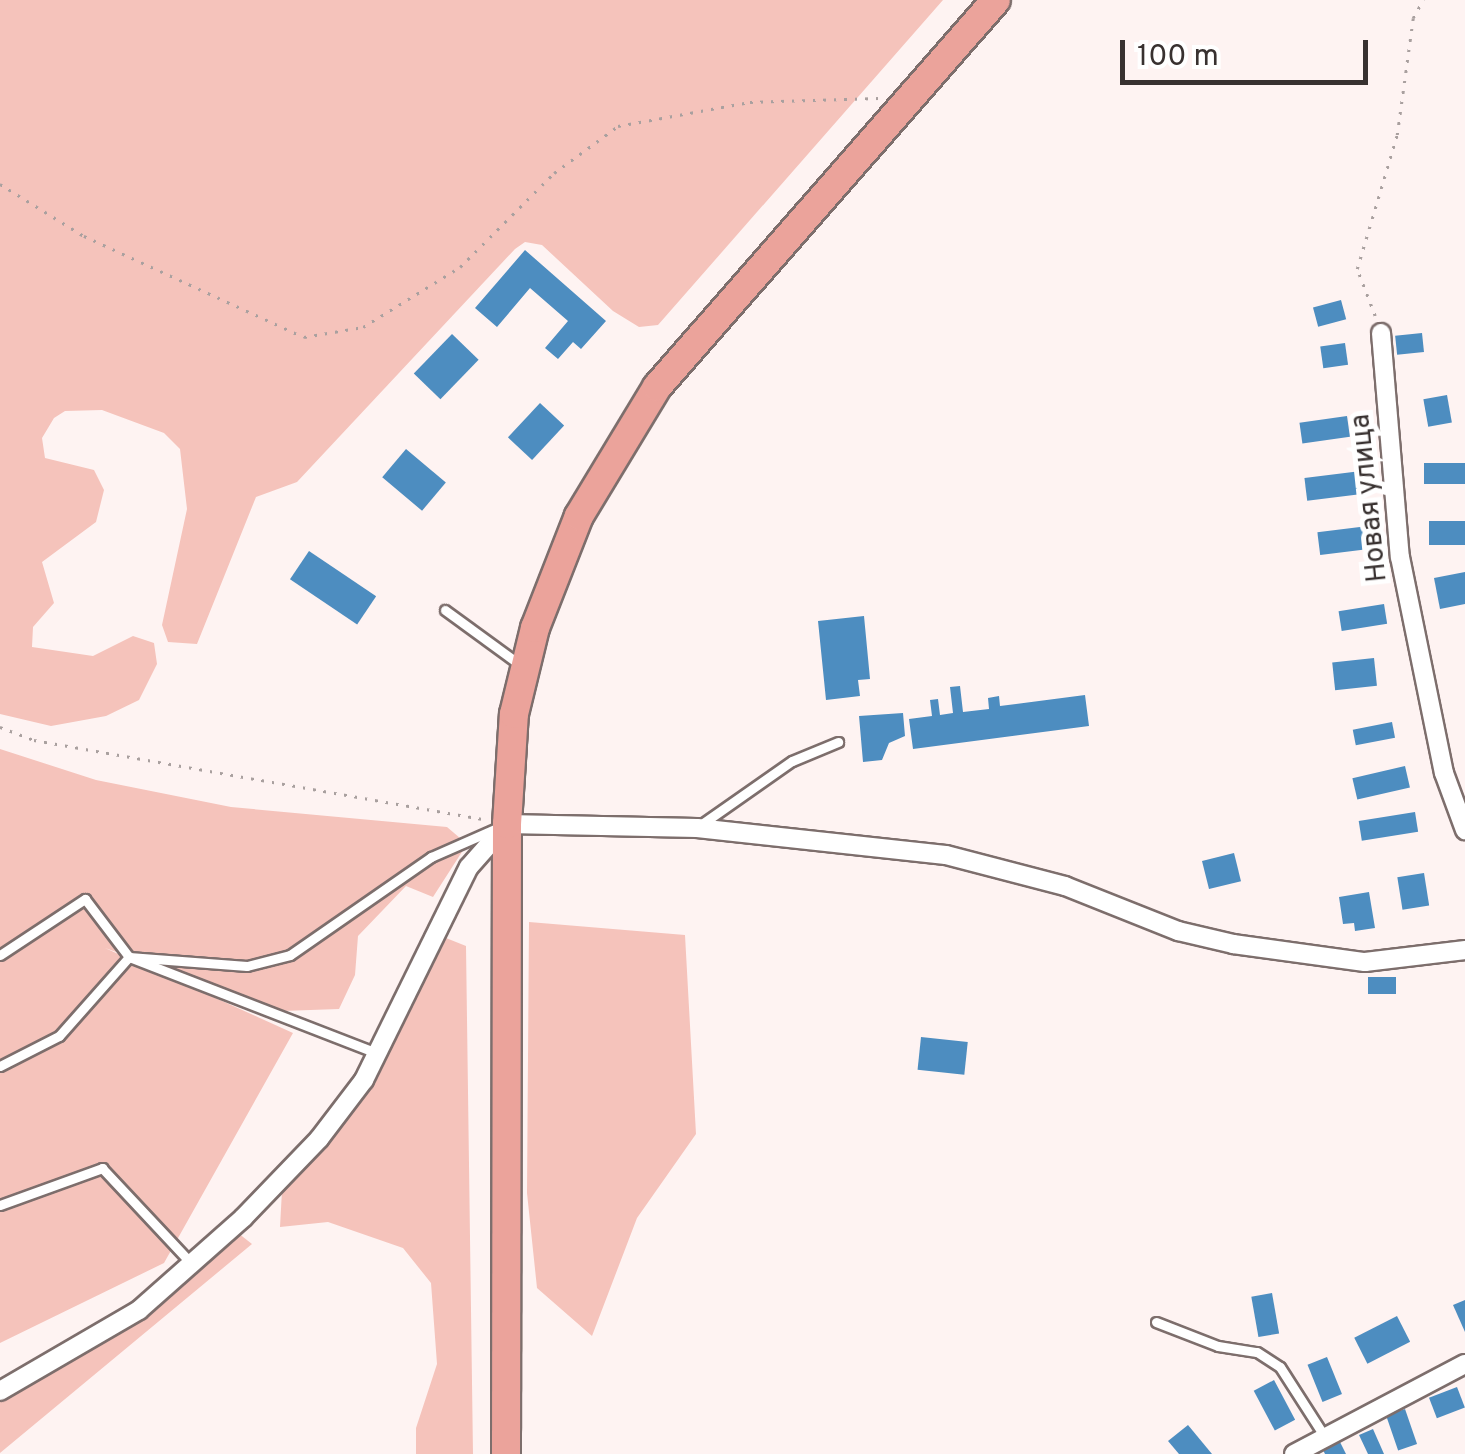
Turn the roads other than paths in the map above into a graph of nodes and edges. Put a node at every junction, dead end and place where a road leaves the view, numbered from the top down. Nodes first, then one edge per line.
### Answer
1 (996, 0) edge
2 (1382, 333) road end
3 (446, 610) dead end
4 (525, 669) junction
5 (838, 742) dead end
6 (507, 824) junction
7 (697, 828) junction
8 (1465, 830) edge
9 (1465, 950) edge
10 (0, 955) edge
11 (129, 957) junction
12 (378, 1053) junction
13 (0, 1066) edge
14 (0, 1206) edge
15 (190, 1262) junction
16 (1156, 1322) dead end
17 (1465, 1364) edge
18 (0, 1391) edge
19 (1323, 1434) junction
20 (506, 1454) edge
21 (1294, 1454) edge

1 - 4 main road
2 - 8 street, Новая улица
3 - 4 lane
4 - 6 main road
5 - 7 lane
6 - 7 street
6 - 11 lane
6 - 12 street
6 - 20 main road
7 - 9 street
10 - 11 lane
11 - 12 lane
11 - 13 lane
12 - 15 street
14 - 15 lane
15 - 18 street
16 - 19 lane
17 - 19 street
19 - 21 street

